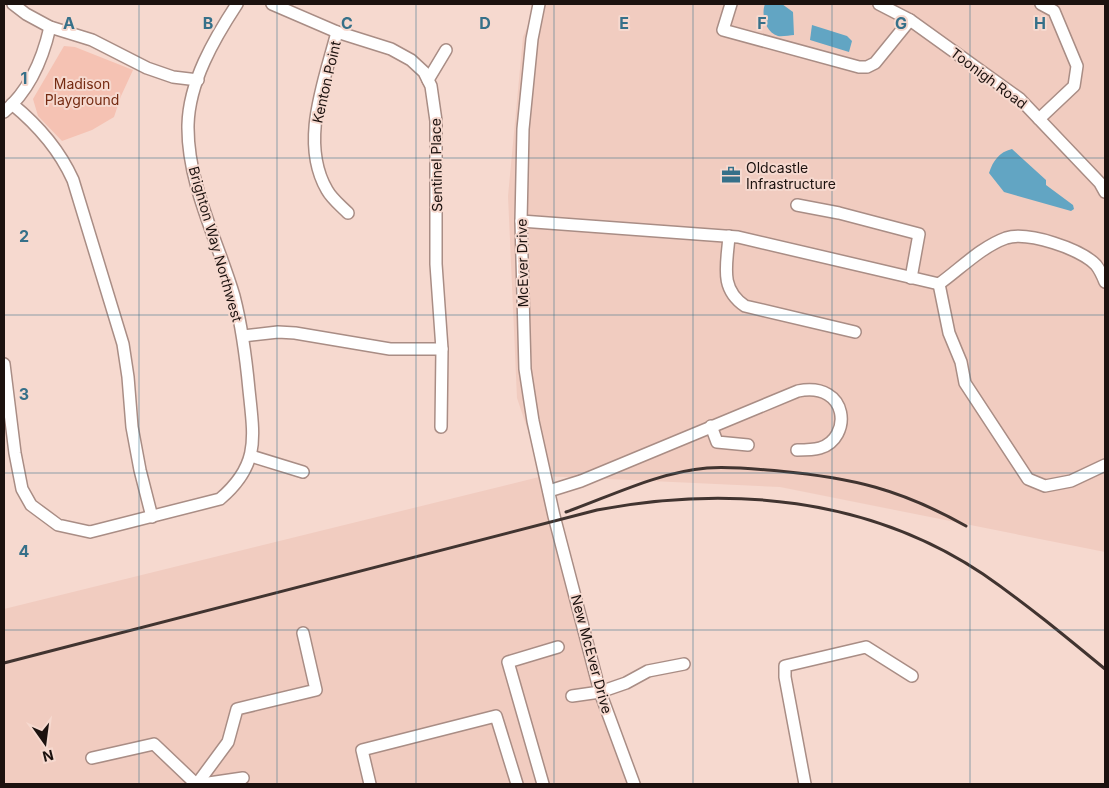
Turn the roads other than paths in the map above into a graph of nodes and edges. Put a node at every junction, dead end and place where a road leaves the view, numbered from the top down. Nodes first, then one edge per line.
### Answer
1 (13, 4) edge
2 (237, 4) edge
3 (272, 4) edge
4 (539, 4) edge
5 (731, 4) edge
6 (879, 4) edge
7 (1041, 4) edge
8 (910, 20) junction
9 (50, 27) junction
10 (337, 32) junction
11 (446, 50) dead end
12 (198, 80) junction
13 (428, 80) junction
14 (8, 108) edge
15 (1039, 119) junction
16 (1105, 192) edge
17 (797, 205) dead end
18 (348, 212) dead end
19 (521, 221) junction
20 (729, 236) junction
21 (911, 278) junction
22 (1105, 282) edge
23 (939, 284) junction
24 (855, 332) dead end
25 (243, 336) junction
26 (442, 349) junction
27 (4, 364) edge
28 (711, 426) junction
29 (441, 427) dead end
30 (748, 445) dead end
31 (797, 450) dead end
32 (251, 456) junction
33 (1105, 465) edge
34 (304, 472) dead end
35 (549, 491) junction
36 (152, 517) junction
37 (556, 521) joint
38 (303, 632) dead end
39 (558, 647) dead end
40 (684, 664) dead end
41 (912, 676) dead end
42 (600, 692) junction
43 (572, 696) dead end
44 (92, 758) dead end
45 (243, 778) dead end
46 (197, 784) edge
47 (202, 784) edge
48 (370, 784) edge
49 (517, 784) edge
50 (544, 784) edge
51 (634, 784) edge
52 (805, 784) edge

1 - 9 street
2 - 12 street, Brighton Way Northwest
3 - 10 street, Sentinel Place
4 - 19 street, McEver Drive
5 - 8 street
6 - 8 street, Toonigh Road
7 - 15 street
8 - 15 street, Toonigh Road
9 - 12 street
9 - 14 street
10 - 13 street, Sentinel Place
10 - 18 street, Kenton Point
11 - 13 street
12 - 25 street, Brighton Way Northwest
13 - 26 street, Sentinel Place
14 - 36 street
15 - 16 street, Toonigh Road
17 - 21 street
19 - 20 street
19 - 35 street, McEver Drive
20 - 21 street
20 - 24 street
21 - 23 street
22 - 23 street
23 - 33 street
25 - 26 street
25 - 32 street, Brighton Way Northwest
26 - 29 street, Sentinel Place
27 - 36 street, Brighton Way Northwest
28 - 30 street
28 - 31 street
28 - 35 street
32 - 34 street
32 - 36 street, Brighton Way Northwest
35 - 37 street, McEver Drive
37 - 42 street, New McEver Drive
38 - 46 street
39 - 50 street
40 - 42 street
41 - 52 street
42 - 43 street
42 - 51 street, New McEver Drive
44 - 46 street
45 - 47 street
48 - 49 street

